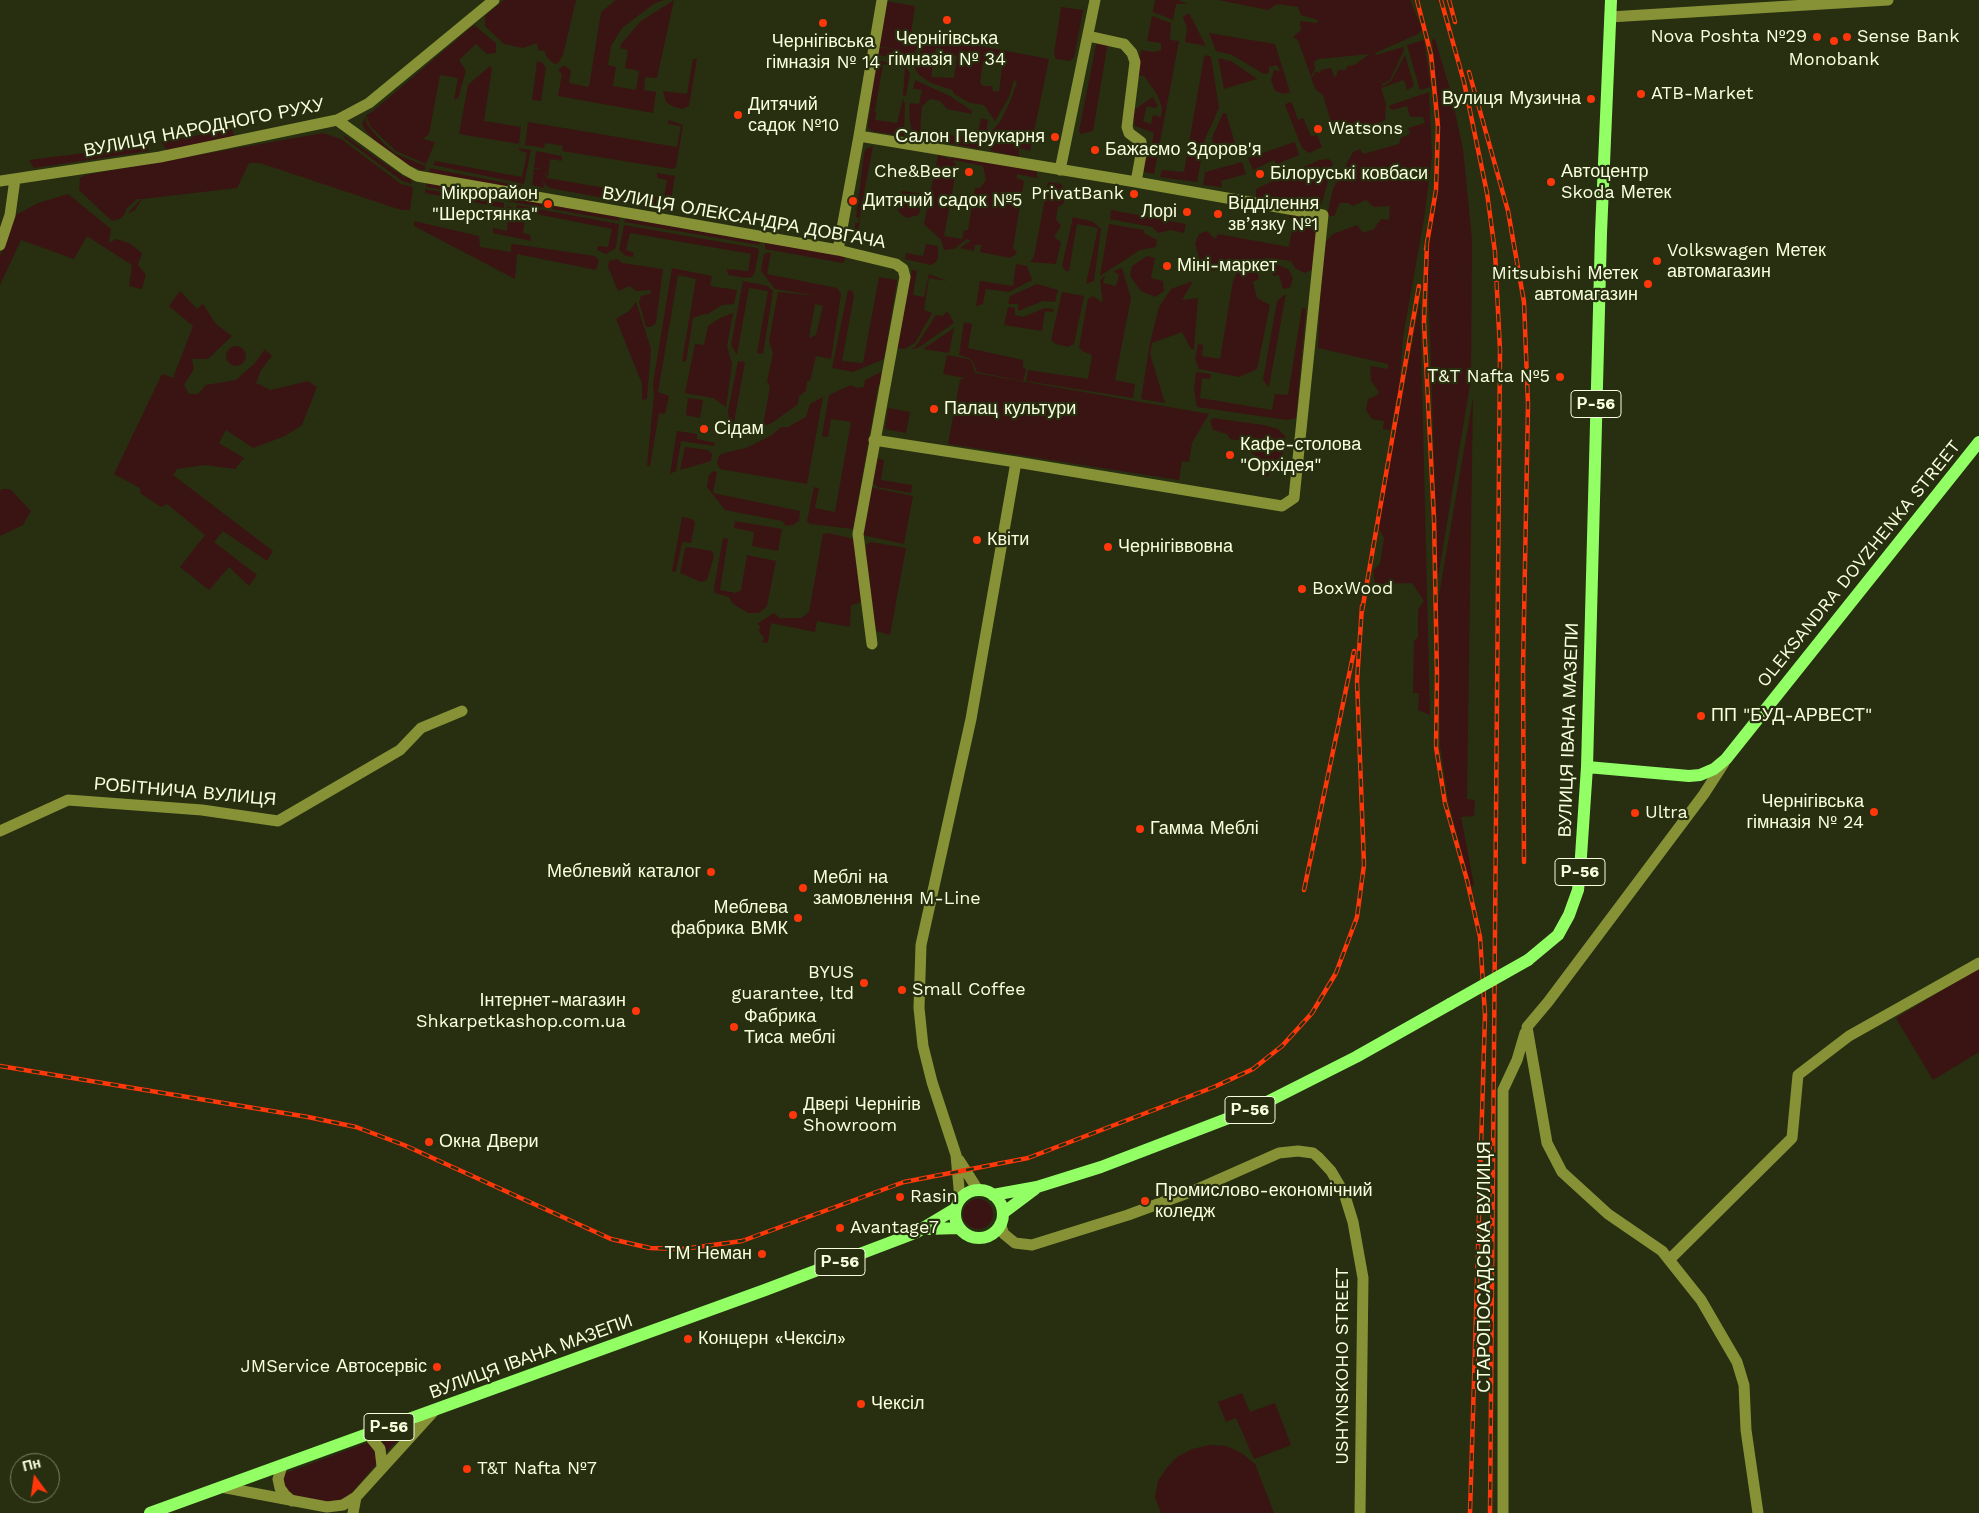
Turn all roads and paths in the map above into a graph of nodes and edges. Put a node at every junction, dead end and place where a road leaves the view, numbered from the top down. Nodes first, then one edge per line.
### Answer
1 (494, 0) edge
2 (882, 0) edge
3 (1095, 0) edge
4 (1611, 0) edge
5 (1888, 0) edge
6 (1610, 17) junction
7 (1088, 36) junction
8 (337, 120) junction
9 (859, 136) junction
10 (1060, 170) junction
11 (14, 179) junction
12 (0, 181) edge
13 (1136, 182) junction
14 (0, 245) edge
15 (838, 250) junction
16 (874, 440) junction
17 (1979, 442) edge
18 (1016, 462) junction
19 (872, 644) dead end
20 (462, 710) dead end
21 (1726, 759) junction
22 (1587, 767) junction
23 (0, 831) edge
24 (1979, 963) edge
25 (1527, 1026) junction
26 (956, 1155) junction
27 (1037, 1187) junction
28 (978, 1190) junction
29 (993, 1195) junction
30 (958, 1204) junction
31 (1002, 1218) junction
32 (959, 1228) junction
33 (924, 1230) junction
34 (1670, 1259) junction
35 (434, 1410) junction
36 (368, 1434) junction
37 (282, 1466) junction
38 (382, 1466) junction
39 (221, 1487) junction
40 (356, 1497) junction
41 (294, 1502) junction
42 (327, 1507) junction
43 (150, 1513) edge
44 (340, 1513) edge
45 (353, 1513) edge
46 (1360, 1513) edge
47 (1503, 1513) edge
48 (1758, 1513) edge

1 - 8 street, ВУЛИЦЯ НАРОДНОГО РУХУ
2 - 9 street
3 - 7 street
4 - 6 main road, ВУЛИЦЯ ІВАНА МАЗЕПИ / Р-56
5 - 6 street
6 - 22 main road, ВУЛИЦЯ ІВАНА МАЗЕПИ / Р-56
7 - 10 street
7 - 13 street
8 - 11 street, ВУЛИЦЯ НАРОДНОГО РУХУ
8 - 15 street, ВУЛИЦЯ ОЛЕКСАНДРА ДОВГАЧА
9 - 10 street
9 - 15 street
10 - 13 street
11 - 12 street, ВУЛИЦЯ НАРОДНОГО РУХУ
11 - 14 street
13 - 18 street
15 - 16 street, ВУЛИЦЯ ОЛЕКСАНДРА ДОВГАЧА
16 - 18 street
16 - 19 street, ВУЛИЦЯ ОЛЕКСАНДРА ДОВГАЧА
17 - 21 main road, OLEKSANDRA DOVZHENKA STREET
18 - 26 street
20 - 23 street, РОБІТНИЧА ВУЛИЦЯ
21 - 22 main road, OLEKSANDRA DOVZHENKA STREET
21 - 25 street
22 - 27 main road, ВУЛИЦЯ ІВАНА МАЗЕПИ / Р-56, bridge
24 - 34 street
25 - 34 street
25 - 47 street, СТАРОПОСАДСЬКА ВУЛИЦЯ
26 - 28 street
26 - 30 street
27 - 29 main road, ВУЛИЦЯ ІВАНА МАЗЕПИ / Р-56
27 - 31 main road, ВУЛИЦЯ ІВАНА МАЗЕПИ / Р-56
28 - 29 main road, ВУЛИЦЯ ІВАНА МАЗЕПИ / Р-56
28 - 30 main road, ВУЛИЦЯ ІВАНА МАЗЕПИ / Р-56
29 - 31 main road
30 - 32 main road
30 - 33 main road, ВУЛИЦЯ ІВАНА МАЗЕПИ / Р-56
31 - 32 main road, ВУЛИЦЯ ІВАНА МАЗЕПИ / Р-56
31 - 46 street, USHYNSKOHO STREET
32 - 33 main road, ВУЛИЦЯ ІВАНА МАЗЕПИ / Р-56
33 - 35 main road, ВУЛИЦЯ ІВАНА МАЗЕПИ / Р-56
34 - 48 street
35 - 36 main road, ВУЛИЦЯ ІВАНА МАЗЕПИ / Р-56
35 - 38 street
36 - 37 main road, ВУЛИЦЯ ІВАНА МАЗЕПИ / Р-56
36 - 38 street
37 - 39 main road, ВУЛИЦЯ ІВАНА МАЗЕПИ / Р-56
37 - 41 street
38 - 40 street
39 - 41 street
39 - 43 main road, ВУЛИЦЯ ІВАНА МАЗЕПИ / Р-56
40 - 42 street
40 - 45 street
41 - 42 street
42 - 44 street

